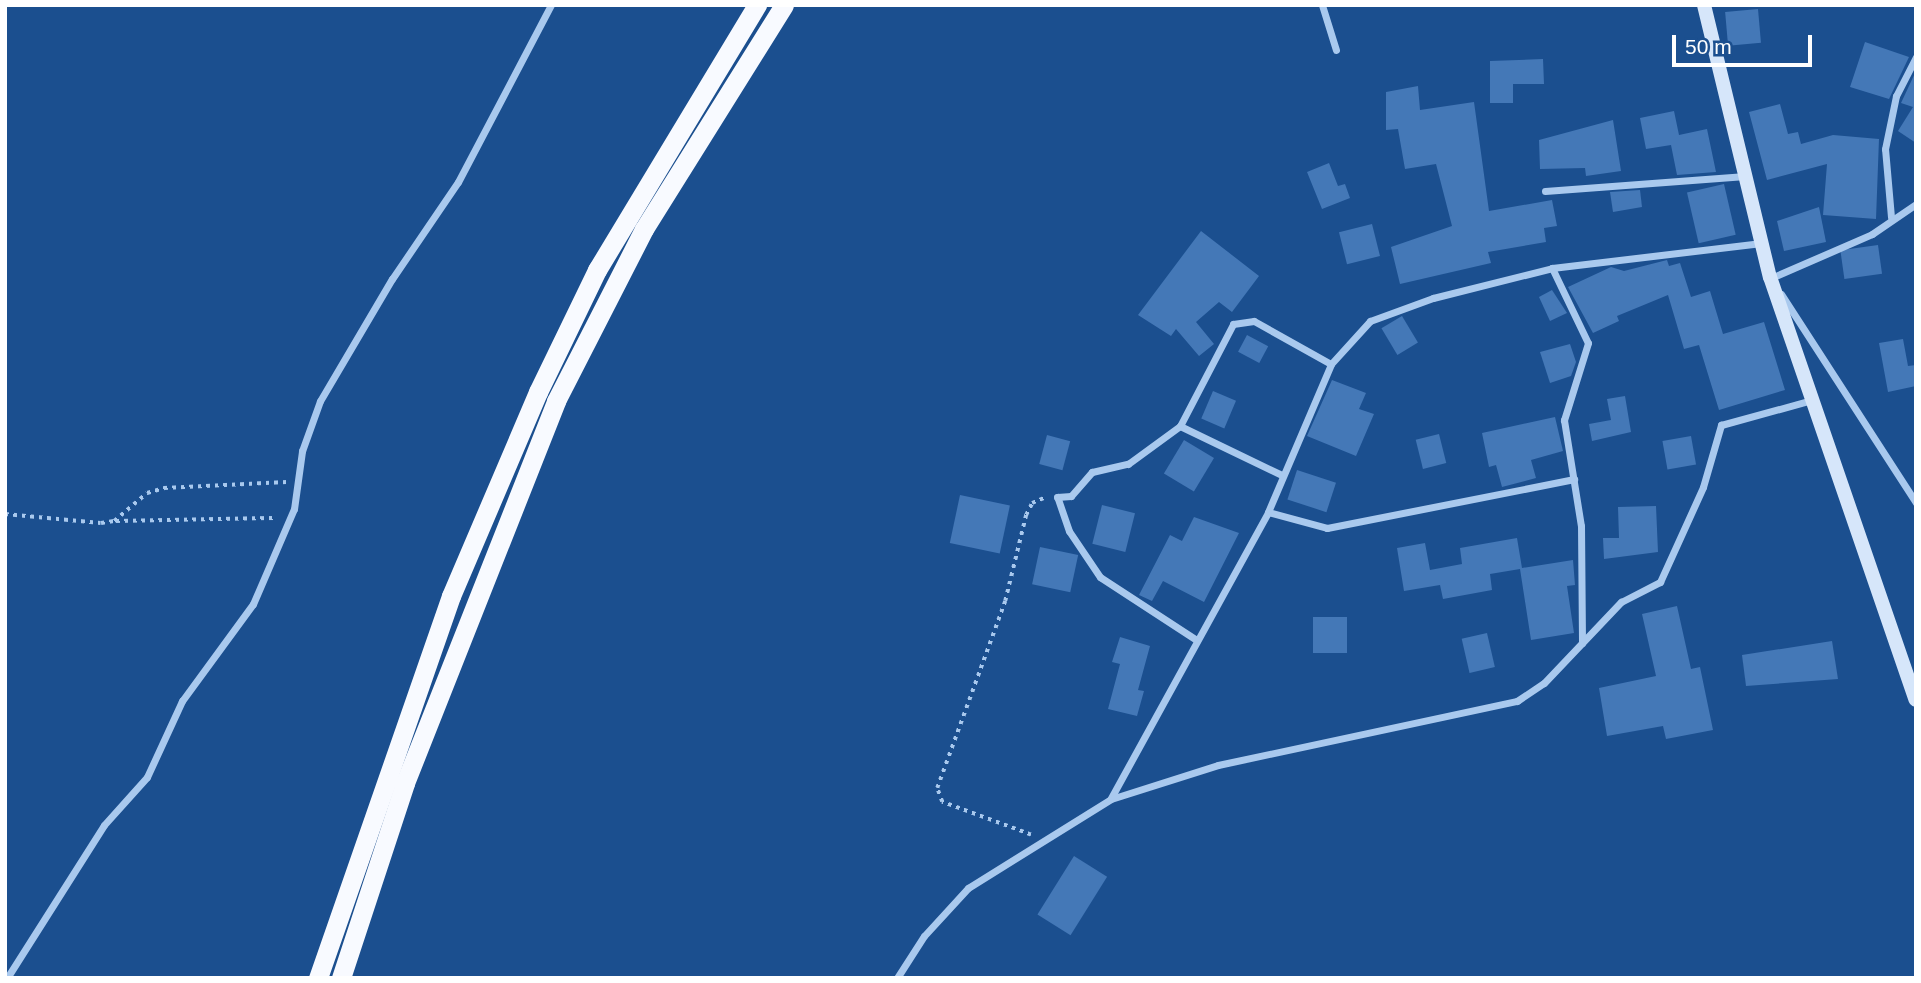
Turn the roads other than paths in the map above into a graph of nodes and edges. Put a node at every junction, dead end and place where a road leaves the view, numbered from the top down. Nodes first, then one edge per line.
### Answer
1 (551, 5) edge
2 (757, 5) edge
3 (784, 5) edge
4 (1322, 5) edge
5 (1704, 5) edge
6 (1336, 50) dead end
7 (1916, 57) edge
8 (1749, 175) junction
9 (1545, 191) dead end
10 (1916, 204) edge
11 (1891, 217) junction
12 (1762, 243) junction
13 (1552, 268) junction
14 (1770, 277) junction
15 (1331, 364) junction
16 (1809, 401) junction
17 (1180, 426) junction
18 (1283, 475) junction
19 (1574, 480) junction
20 (1916, 503) edge
21 (1268, 512) junction
22 (1195, 639) junction
23 (1582, 643) junction
24 (1916, 700) edge
25 (1111, 799) junction
26 (6, 978) edge
27 (318, 978) edge
28 (341, 978) edge
29 (897, 978) edge

1 - 26 street
2 - 27 highway
3 - 28 highway
4 - 6 street
5 - 8 main road
7 - 11 street
8 - 9 street
8 - 12 main road
10 - 11 street
11 - 14 street
12 - 13 street
12 - 14 main road
13 - 15 street
13 - 19 street
14 - 16 main road
14 - 20 street
15 - 17 street
15 - 18 street
16 - 23 street
16 - 24 main road
17 - 18 street
17 - 22 street
18 - 21 street
19 - 21 street
19 - 23 street
21 - 22 street
22 - 25 street
23 - 25 street
25 - 29 street

